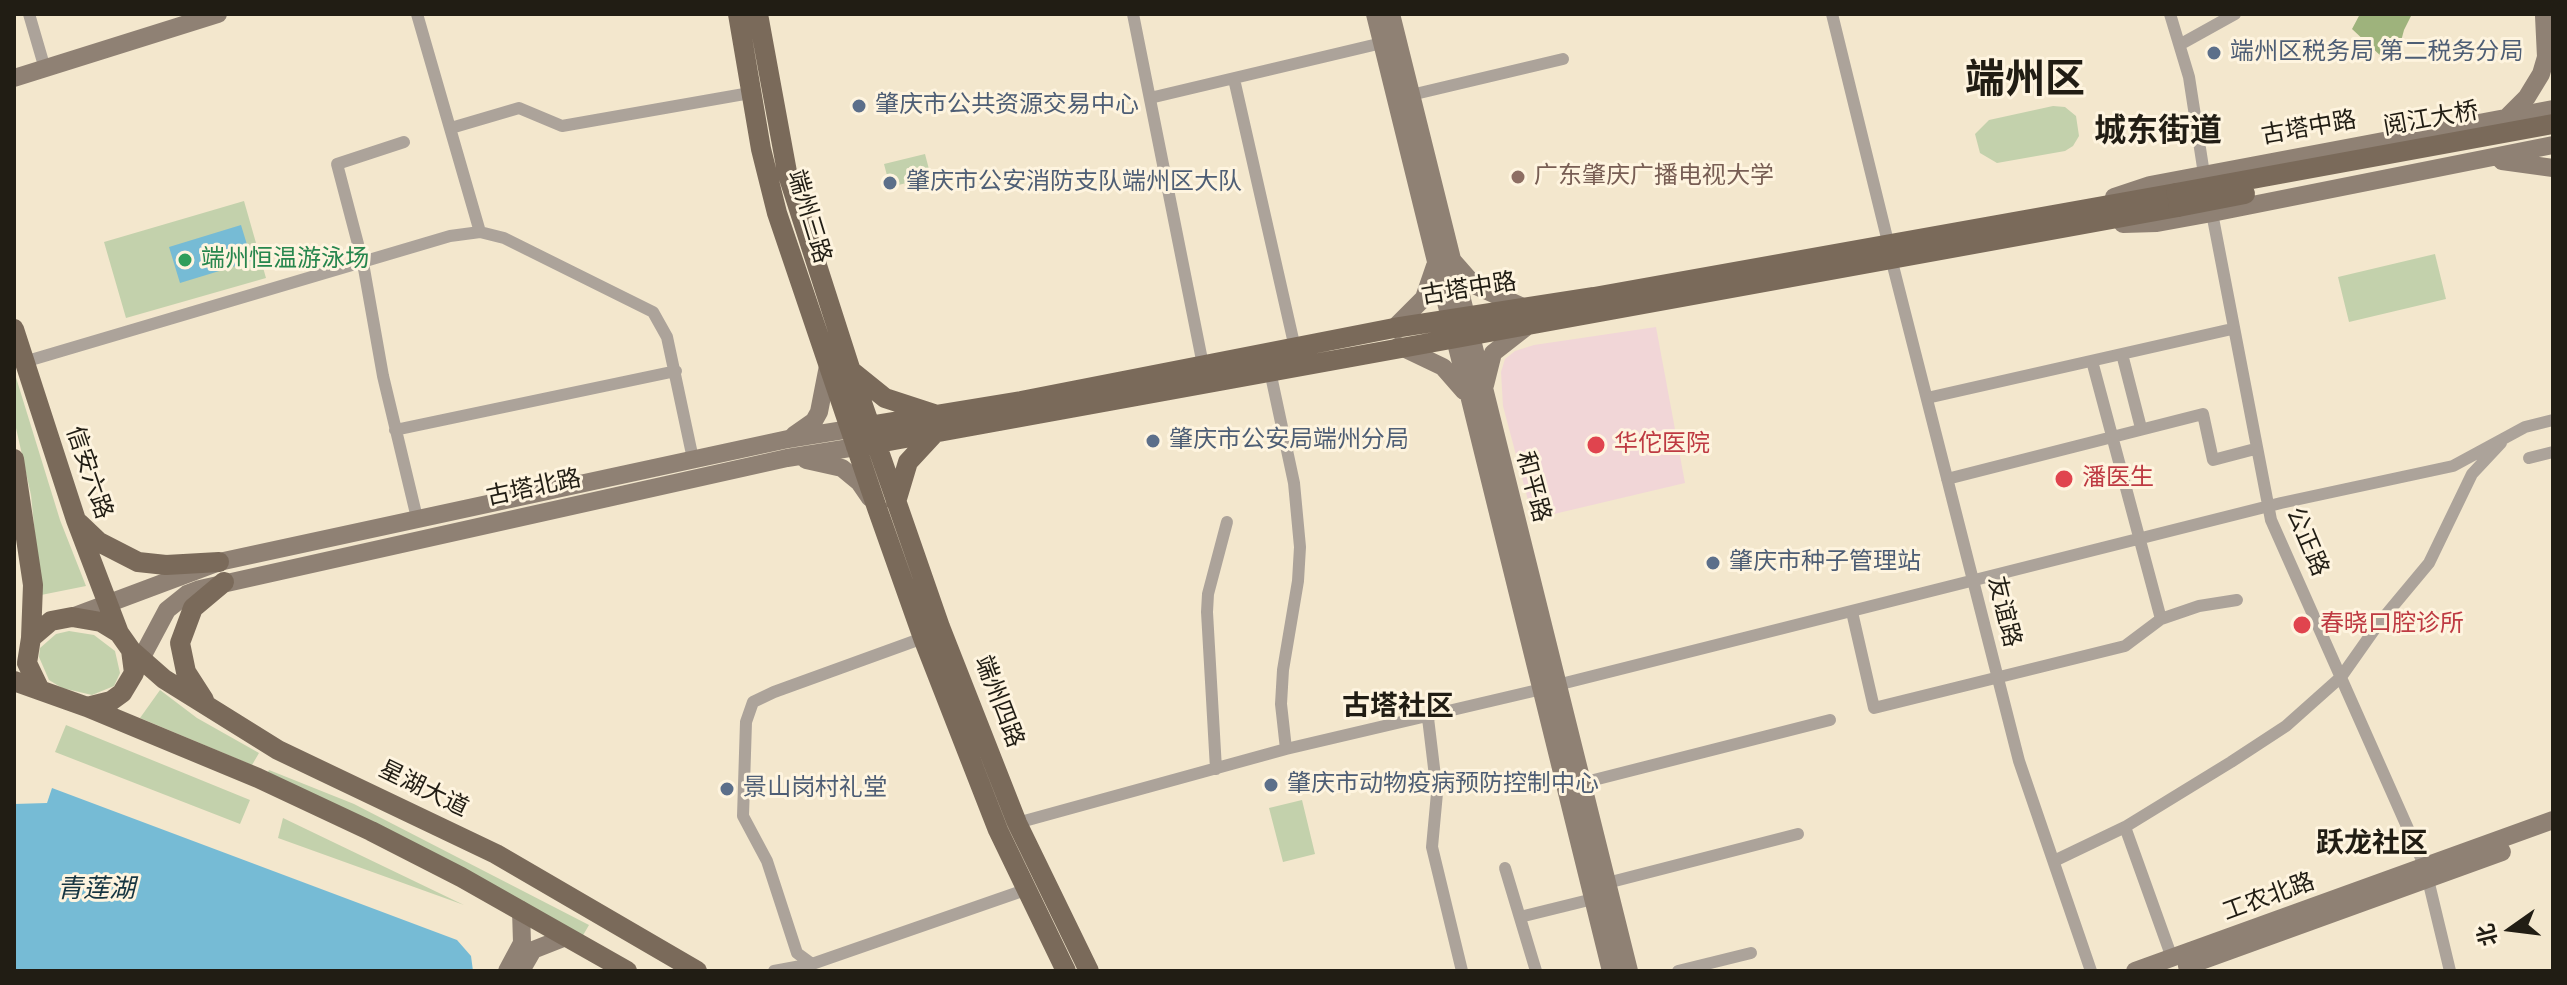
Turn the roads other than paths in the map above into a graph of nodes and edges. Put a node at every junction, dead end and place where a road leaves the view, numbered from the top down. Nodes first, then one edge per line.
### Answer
1 (29, 14) edge
2 (194, 14) edge
3 (218, 14) edge
4 (417, 14) edge
5 (738, 14) edge
6 (1133, 14) edge
7 (1375, 14) edge
8 (1391, 14) edge
9 (1832, 14) edge
10 (2170, 14) edge
11 (2235, 14) edge
12 (761, 15) edge
13 (2547, 20) edge
14 (1382, 43) junction
15 (2181, 44) junction
16 (1563, 59) dead end
17 (43, 62) junction
18 (14, 69) edge
19 (14, 78) edge
20 (1234, 79) junction
21 (750, 93) junction
22 (1411, 95) junction
23 (1150, 98) junction
24 (2553, 109) edge
25 (2505, 119) junction
26 (2479, 124) junction
27 (2553, 124) edge
28 (451, 128) junction
29 (2553, 137) edge
30 (404, 142) dead end
31 (2553, 145) edge
32 (2483, 159) junction
33 (2553, 168) edge
34 (2204, 174) junction
35 (2177, 200) junction
36 (2212, 213) junction
37 (2078, 217) junction
38 (480, 232) junction
39 (1889, 250) junction
40 (1443, 260) junction
41 (363, 263) junction
42 (1525, 318) junction
43 (1459, 328) junction
44 (14, 329) edge
45 (2232, 329) junction
46 (1397, 337) junction
47 (1295, 348) junction
48 (2122, 354) junction
49 (2092, 361) junction
50 (24, 362) junction
51 (828, 363) junction
52 (1203, 365) junction
53 (850, 368) junction
54 (676, 371) junction
55 (1270, 371) junction
56 (1927, 398) junction
57 (1477, 402) junction
58 (1023, 409) junction
59 (2553, 420) edge
60 (936, 425) junction
61 (2141, 428) junction
62 (395, 430) junction
63 (2514, 432) junction
64 (2112, 435) junction
65 (863, 437) junction
66 (788, 448) junction
67 (2255, 449) junction
68 (2553, 452) edge
69 (2529, 458) dead end
70 (14, 459) edge
71 (693, 459) junction
72 (1947, 479) junction
73 (23, 505) junction
74 (886, 505) junction
75 (2267, 506) junction
76 (417, 518) junction
77 (76, 520) junction
78 (1227, 522) dead end
79 (2140, 539) junction
80 (291, 557) junction
81 (14, 564) edge
82 (221, 572) junction
83 (1973, 582) junction
84 (2237, 600) dead end
85 (108, 602) junction
86 (1852, 612) junction
87 (72, 617) junction
88 (2161, 619) junction
89 (32, 625) edge
90 (119, 633) junction
91 (923, 638) junction
92 (135, 661) junction
93 (2341, 677) junction
94 (1998, 679) junction
95 (14, 681) edge
96 (1550, 687) junction
97 (40, 690) junction
98 (959, 703) junction
99 (87, 707) junction
100 (213, 713) junction
101 (1428, 718) junction
102 (1830, 720) dead end
103 (1286, 749) junction
104 (278, 750) junction
105 (1216, 769) junction
106 (258, 778) junction
107 (1582, 783) junction
108 (2553, 820) edge
109 (1017, 823) junction
110 (2125, 827) junction
111 (2553, 833) edge
112 (1798, 834) dead end
113 (2054, 861) junction
114 (1505, 868) dead end
115 (2427, 874) junction
116 (1607, 883) junction
117 (1025, 890) junction
118 (1593, 899) junction
119 (521, 910) junction
120 (1520, 917) junction
121 (566, 937) junction
122 (1751, 953) dead end
123 (2172, 964) edge
124 (806, 968) edge
125 (507, 971) edge
126 (521, 971) edge
127 (627, 971) edge
128 (697, 971) edge
129 (774, 971) edge
130 (1066, 971) edge
131 (1089, 971) edge
132 (1462, 971) edge
133 (1536, 971) edge
134 (1611, 971) edge
135 (1629, 971) edge
136 (1678, 971) edge
137 (2091, 971) edge
138 (2135, 971) edge
139 (2450, 971) edge

1 - 17 street
2 - 17 main road
3 - 19 main road
4 - 28 street
5 - 21 main road, 端州三路
6 - 23 street
7 - 14 main road, 和平路
8 - 22 main road, 和平路
9 - 39 street, 友谊路
10 - 15 street
11 - 15 street
12 - 53 main road, 端州三路
13 - 25 main road
14 - 20 street
14 - 40 main road, 和平路
15 - 34 street
16 - 22 street
17 - 18 main road
20 - 23 street
20 - 47 street
21 - 28 street
21 - 51 main road, 端州三路
22 - 40 main road, 和平路
23 - 52 street
24 - 25 main road, 古塔中路
25 - 26 main road, 古塔中路
26 - 32 main road
26 - 34 main road, 古塔中路
27 - 35 main road, 阅江大桥, bridge
28 - 38 street
29 - 35 main road, 阅江大桥, bridge
30 - 41 street
31 - 32 main road, 古塔中路
32 - 33 main road
32 - 36 main road, 古塔中路
34 - 37 main road, 古塔中路
35 - 37 main road, 古塔中路
36 - 37 main road, 古塔中路
36 - 45 street, 公正路
37 - 39 main road, 古塔中路
38 - 41 street
38 - 54 street
39 - 42 main road, 古塔中路
39 - 56 street, 友谊路
40 - 42 main road
40 - 43 main road, 和平路
40 - 46 main road
41 - 50 street
41 - 62 street
42 - 43 main road, 古塔中路
42 - 57 main road
43 - 46 main road, 古塔中路
43 - 57 main road, 和平路
44 - 50 main road, 信安六路
45 - 48 street
45 - 67 street, 公正路
46 - 47 main road, 古塔中路
46 - 55 main road, 古塔中路
46 - 57 main road
47 - 52 main road, 古塔中路
48 - 49 street
48 - 61 street
49 - 56 street
49 - 64 street
50 - 77 main road, 信安六路
51 - 65 main road, 端州三路
51 - 66 main road
52 - 58 main road, 古塔中路
53 - 60 main road
53 - 65 main road, 端州三路
54 - 62 street
54 - 71 street
55 - 58 main road, 古塔中路
55 - 103 street
56 - 72 street, 友谊路
57 - 96 main road, 和平路
58 - 60 main road, 古塔中路
59 - 63 street
60 - 65 main road, 古塔中路
60 - 74 main road
61 - 64 street
61 - 67 street
62 - 76 street
63 - 75 street
63 - 93 street
64 - 72 street
64 - 79 street
65 - 66 main road, 古塔北路
65 - 74 main road, 端州四路
66 - 71 main road, 古塔北路
66 - 74 main road
66 - 80 main road, 古塔北路
67 - 75 street, 公正路
68 - 69 street
70 - 73 main road
71 - 76 main road, 古塔北路
72 - 83 street, 友谊路
73 - 81 main road
73 - 89 main road
74 - 91 main road, 端州四路
74 - 98 main road, 端州四路
75 - 79 street
75 - 93 street, 公正路
76 - 80 main road, 古塔北路
77 - 82 main road
77 - 85 main road, 信安六路
78 - 105 street
79 - 83 street
79 - 88 street
80 - 82 main road, 古塔北路
82 - 85 main road
82 - 92 main road
82 - 100 main road
83 - 86 street
83 - 94 street, 友谊路
84 - 88 street
85 - 87 main road
85 - 90 main road, 信安六路
86 - 94 street
86 - 96 street
87 - 89 main road
87 - 90 main road
88 - 94 street
89 - 97 main road
90 - 92 main road
91 - 98 main road, 端州四路
91 - 124 street
92 - 99 main road
92 - 100 main road, 星湖大道
93 - 110 street
93 - 115 street, 公正路
94 - 113 street, 友谊路
95 - 97 main road
96 - 101 street
96 - 107 main road, 和平路
96 - 118 main road, 和平路
97 - 99 main road
98 - 109 main road, 端州四路
98 - 117 main road, 端州四路
99 - 106 main road
100 - 104 main road, 星湖大道
101 - 103 street
101 - 132 street
102 - 107 street
103 - 105 street
104 - 106 main road
104 - 128 main road, 星湖大道
105 - 109 street
106 - 119 main road
107 - 116 main road, 和平路
108 - 115 main road, 工农北路
109 - 131 main road, 端州四路
110 - 113 street
110 - 123 street
111 - 115 main road, 工农北路
112 - 116 street
113 - 137 street, 友谊路
114 - 120 street
115 - 123 main road, 工农北路
115 - 139 street, 公正路
116 - 135 main road, 和平路
117 - 124 street
117 - 130 main road, 端州四路
118 - 120 street
118 - 134 main road, 和平路
119 - 121 main road
119 - 125 main road
120 - 133 street
121 - 126 main road
121 - 127 main road
122 - 136 street
123 - 138 main road, 工农北路
124 - 129 street

